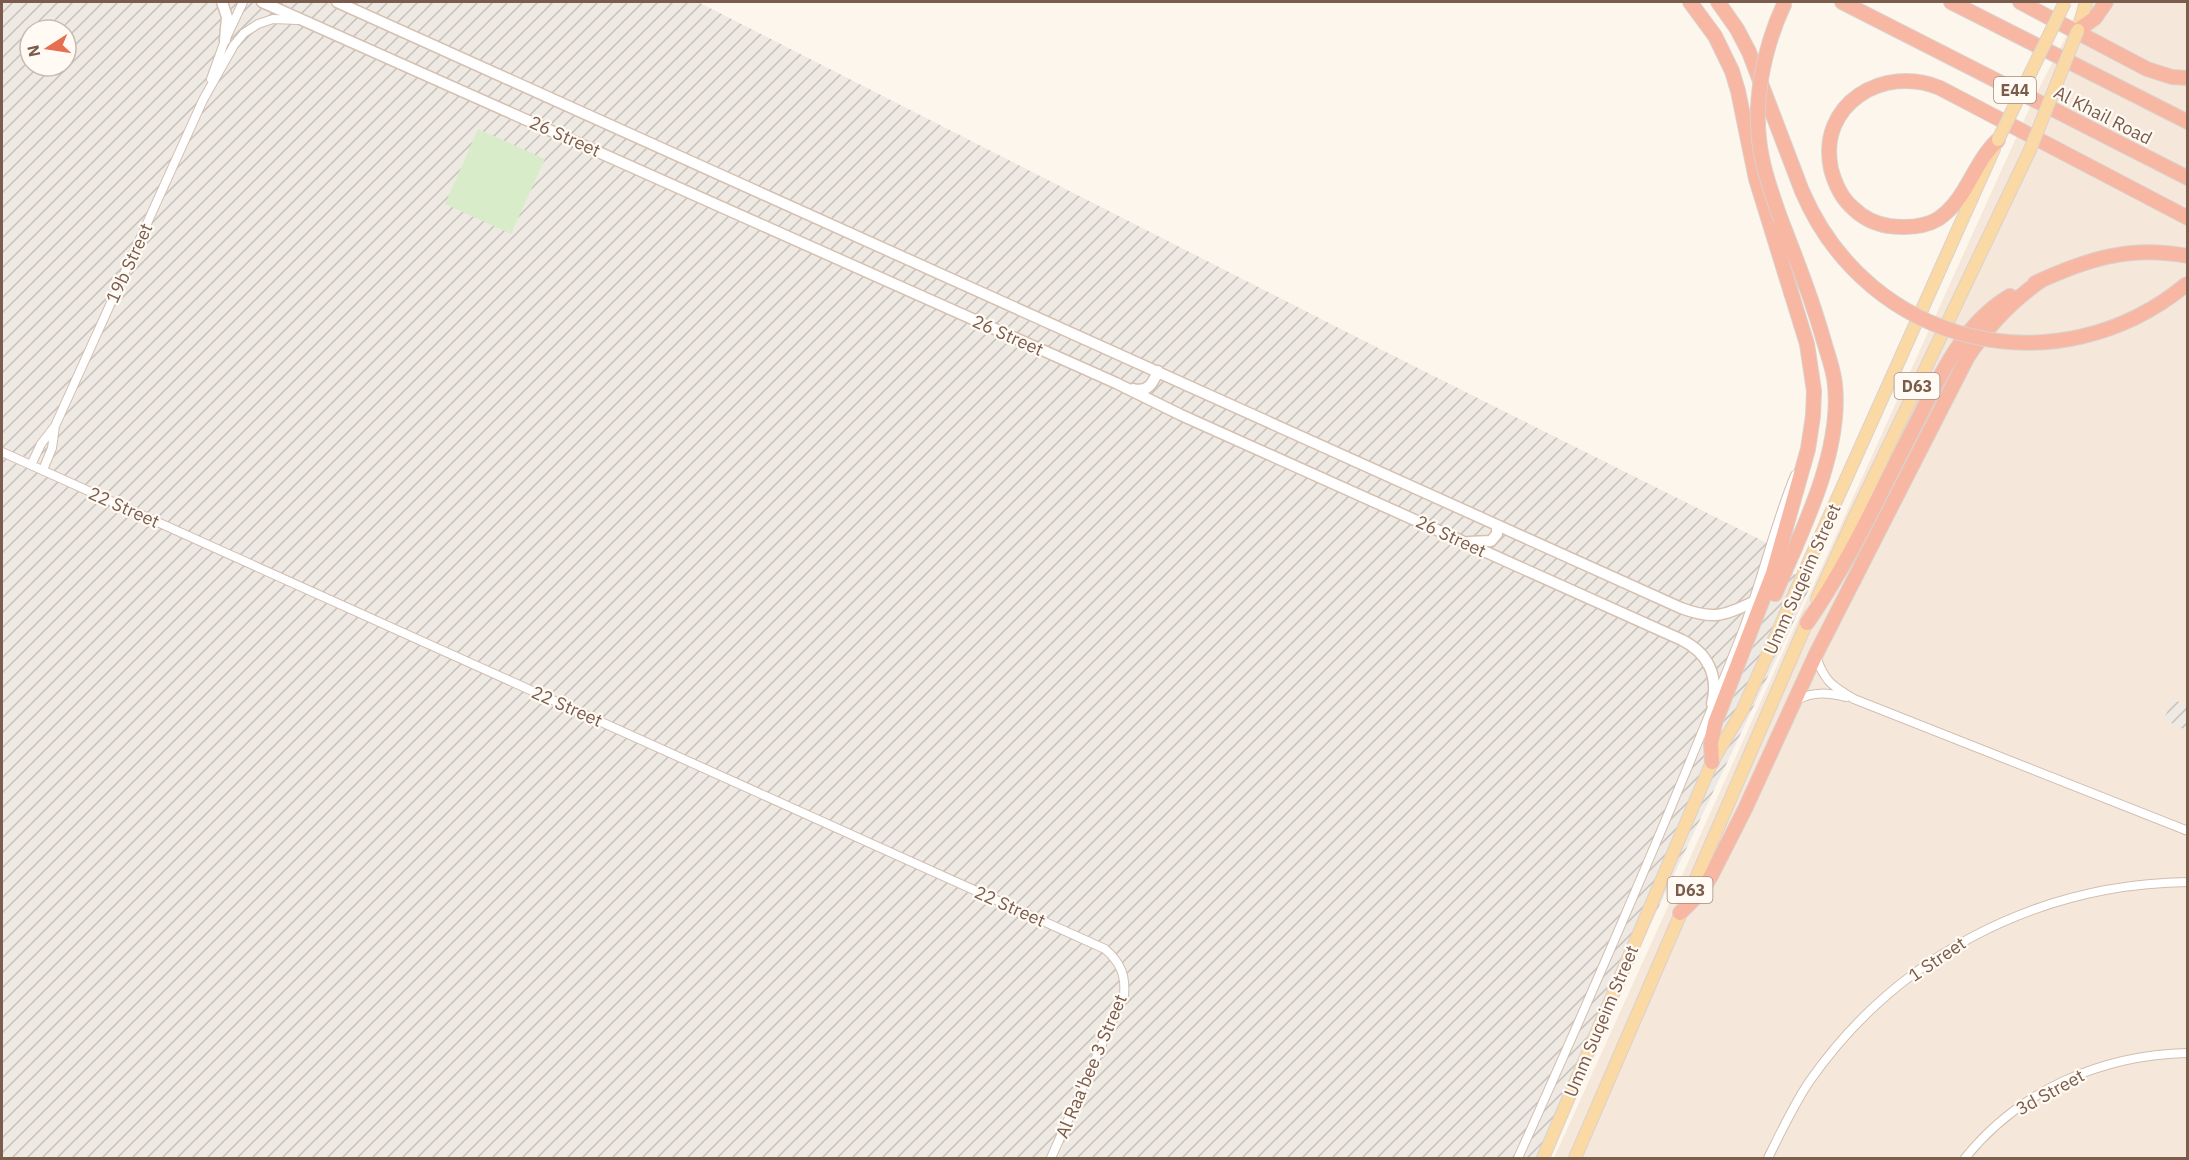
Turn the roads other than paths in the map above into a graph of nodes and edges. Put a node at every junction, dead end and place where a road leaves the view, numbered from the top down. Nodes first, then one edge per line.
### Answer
1 (222, 2) edge
2 (243, 2) edge
3 (262, 2) edge
4 (337, 2) edge
5 (1690, 2) edge
6 (1718, 2) edge
7 (1785, 2) edge
8 (1842, 2) edge
9 (1951, 2) edge
10 (2022, 2) edge
11 (2064, 2) edge
12 (2086, 2) edge
13 (2106, 2) edge
14 (307, 22) junction
15 (2078, 30) junction
16 (225, 40) junction
17 (2187, 78) edge
18 (203, 100) junction
19 (2187, 122) edge
20 (1998, 140) junction
21 (2187, 178) edge
22 (2187, 218) edge
23 (2187, 256) edge
24 (2042, 280) junction
25 (2187, 283) edge
26 (1158, 371) junction
27 (1116, 383) junction
28 (55, 426) junction
29 (1808, 449) junction
30 (2, 452) edge
31 (31, 465) junction
32 (44, 470) junction
33 (1497, 525) junction
34 (1464, 542) junction
35 (1754, 602) junction
36 (1807, 623) junction
37 (1816, 654) junction
38 (1854, 699) junction
39 (1793, 702) junction
40 (1712, 704) junction
41 (1715, 757) junction
42 (2187, 831) edge
43 (2187, 882) edge
44 (1680, 913) junction
45 (1123, 973) joint
46 (2187, 1053) edge
47 (1545, 1153) edge
48 (1051, 1158) edge
49 (1518, 1158) edge
50 (1537, 1158) edge
51 (1575, 1158) edge
52 (1768, 1158) edge
53 (1965, 1158) edge

1 - 16 main road
2 - 16 street, 19b Street
3 - 14 main road, 26 Street
4 - 26 main road, 26 Street
5 - 29 highway
6 - 25 highway, bridge
7 - 41 highway, bridge
8 - 21 highway, Al Khail Road / E44
9 - 19 highway, Al Khail Road
10 - 17 highway
11 - 20 main road, Umm Suqeim Street / D63, bridge
12 - 15 main road, Umm Suqeim Street / D63
13 - 15 highway
14 - 18 street, 19b Street
14 - 27 main road, 26 Street
15 - 36 main road, Umm Suqeim Street / D63, bridge
16 - 18 street, 19b Street
18 - 28 street, 19b Street
20 - 22 highway
20 - 41 main road, Umm Suqeim Street / D63
23 - 24 highway
24 - 36 highway
24 - 37 highway
26 - 27 main road
26 - 33 main road, 26 Street
27 - 34 main road, 26 Street
28 - 31 street, 19b Street
28 - 32 street, 19b Street
29 - 35 street
29 - 41 highway
30 - 31 street, 22 Street
31 - 32 street, 22 Street
32 - 45 street, 22 Street
33 - 34 main road
33 - 35 main road, 26 Street
34 - 40 main road, 26 Street
35 - 40 street
36 - 44 main road, Umm Suqeim Street / D63
37 - 38 street
37 - 39 highway
38 - 39 street
38 - 42 street
39 - 44 highway
40 - 49 street
41 - 47 main road, Umm Suqeim Street / D63
43 - 52 street, 1 Street
44 - 51 main road, Umm Suqeim Street / D63
45 - 48 street, Al Raa'bee 3 Street
46 - 53 street, 3d Street
47 - 50 main road

